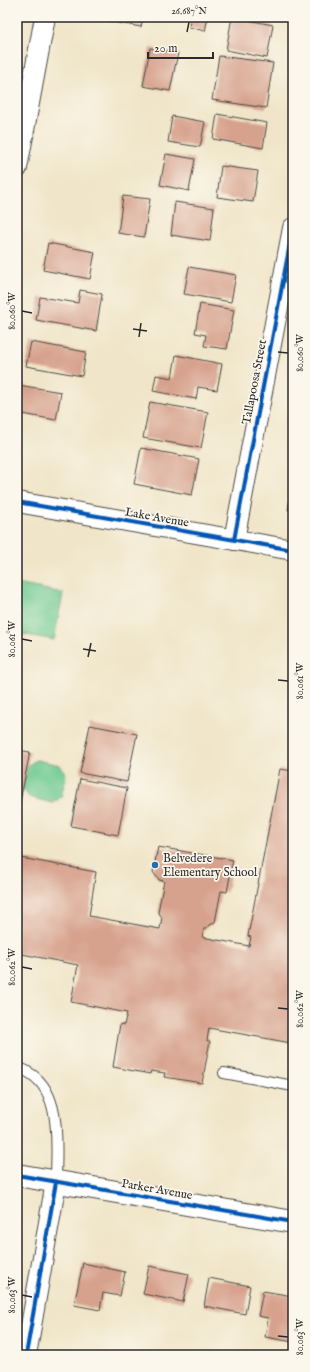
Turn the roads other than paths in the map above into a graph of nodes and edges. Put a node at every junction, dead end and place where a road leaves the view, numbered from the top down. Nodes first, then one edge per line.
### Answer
1 (46, 17) edge
2 (17, 168) edge
3 (293, 228) edge
4 (17, 502) edge
5 (234, 540) junction
6 (293, 550) edge
7 (17, 1067) edge
8 (224, 1073) dead end
9 (293, 1086) edge
10 (17, 1175) edge
11 (56, 1182) junction
12 (293, 1222) edge
13 (26, 1355) edge

1 - 2 street
3 - 5 street, Tallapoosa Street
4 - 5 street, Lake Avenue
5 - 6 street, Lake Avenue
7 - 11 lane
8 - 9 lane
10 - 11 street, Parker Avenue
11 - 12 street, Parker Avenue
11 - 13 street

